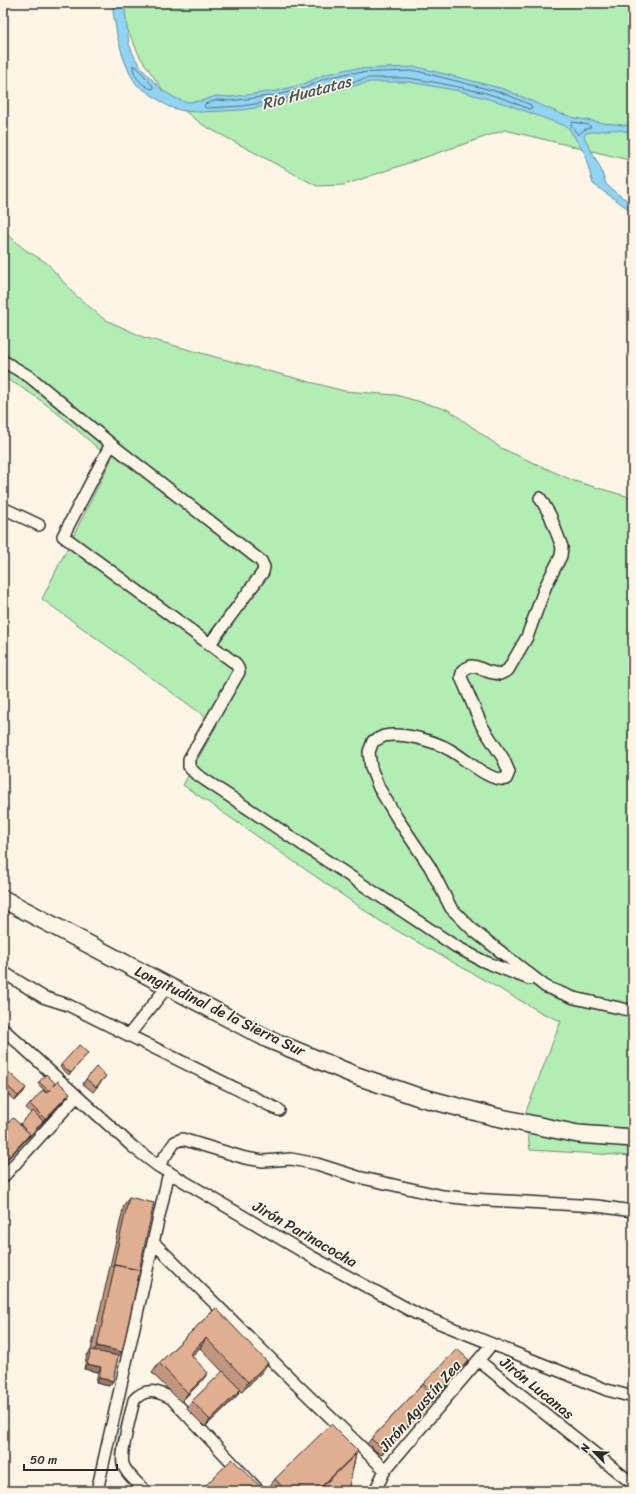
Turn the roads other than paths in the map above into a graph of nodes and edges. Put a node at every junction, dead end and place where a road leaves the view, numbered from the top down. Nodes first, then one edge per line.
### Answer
1 (3, 361) edge
2 (111, 444) junction
3 (540, 498) dead end
4 (3, 508) edge
5 (39, 524) dead end
6 (210, 645) junction
7 (3, 899) edge
8 (3, 972) edge
9 (543, 985) junction
10 (167, 987) junction
11 (633, 1011) edge
12 (3, 1029) edge
13 (128, 1036) junction
14 (77, 1096) junction
15 (279, 1110) dead end
16 (633, 1138) edge
17 (158, 1166) junction
18 (169, 1172) junction
19 (3, 1177) edge
20 (633, 1210) edge
21 (153, 1242) junction
22 (492, 1344) junction
23 (479, 1361) junction
24 (633, 1397) edge
25 (385, 1470) junction
26 (633, 1484) edge
27 (97, 1491) edge
28 (145, 1491) edge
29 (259, 1491) edge
30 (375, 1491) edge

1 - 2 street
2 - 6 street
2 - 6 street
3 - 9 street
4 - 5 street
6 - 9 street
7 - 10 main road, Longitudinal de la Sierra Sur
8 - 13 street
9 - 11 street
10 - 13 street
10 - 16 main road, Longitudinal de la Sierra Sur
12 - 14 street, Jirón Parinacocha
13 - 15 street
14 - 17 street, Jirón Parinacocha
14 - 19 street
17 - 18 street, Jirón Parinacocha
17 - 20 street
18 - 21 street
18 - 22 street, Jirón Parinacocha
21 - 25 street
21 - 27 street
22 - 23 street, Jirón Agustín Zea
22 - 24 street, Jirón Parinacocha
23 - 25 street, Jirón Agustín Zea
23 - 26 street, Jirón Lucanas
25 - 30 street, Jirón Agustín Zea
28 - 29 street

